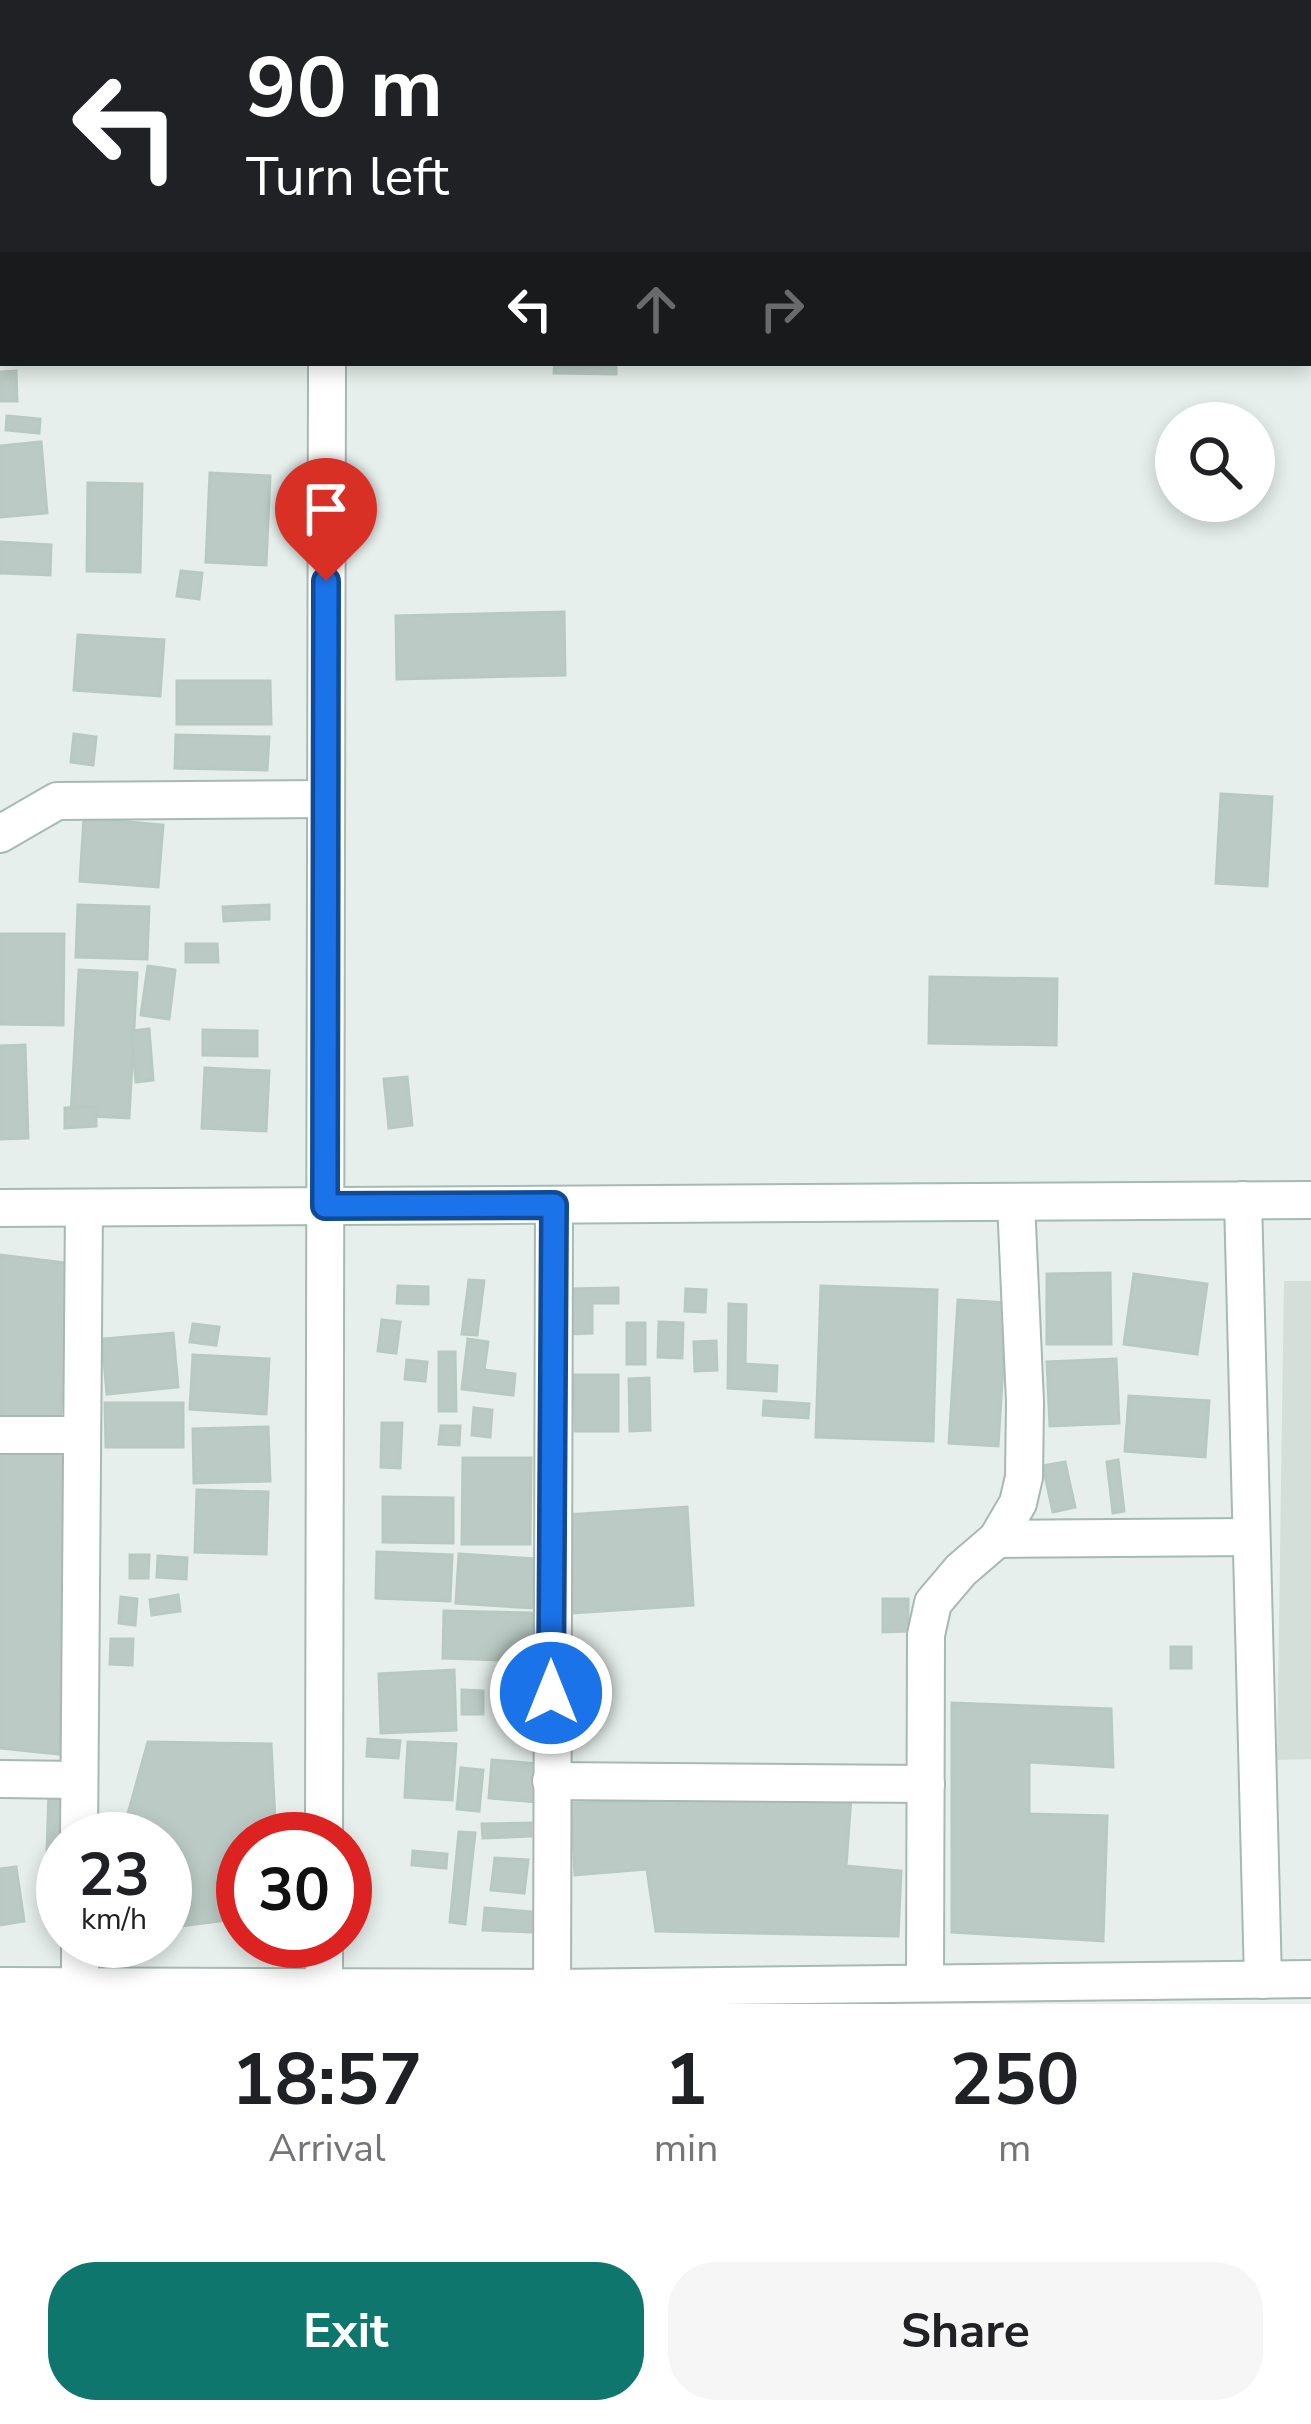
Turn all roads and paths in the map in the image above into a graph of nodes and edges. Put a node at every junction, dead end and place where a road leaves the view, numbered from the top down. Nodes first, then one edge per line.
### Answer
1 (327, 366) edge
2 (326, 799) junction
3 (0, 834) edge
4 (1243, 1200) junction
5 (1311, 1200) edge
6 (1016, 1202) junction
7 (554, 1205) junction
8 (325, 1206) junction
9 (0, 1208) edge
10 (83, 1208) junction
11 (0, 1435) edge
12 (82, 1435) junction
13 (1252, 1537) junction
14 (997, 1539) junction
15 (0, 1779) edge
16 (79, 1780) junction
17 (551, 1780) junction
18 (926, 1784) junction
19 (79, 1812) edge
20 (324, 1812) edge
21 (80, 1968) edge
22 (1311, 1979) edge
23 (1263, 1980) junction
24 (926, 1982) junction
25 (80, 1985) junction
26 (11, 1992) edge
27 (1224, 1992) edge
28 (1018, 1993) edge
29 (324, 1994) edge
30 (552, 1996) edge

1 - 2 street
2 - 3 street
2 - 8 street
4 - 5 street
4 - 6 street
4 - 13 street
6 - 7 street
6 - 14 street
7 - 8 street
7 - 17 street
8 - 10 street
8 - 20 street
9 - 10 street
10 - 12 street
11 - 12 street
12 - 16 street
13 - 14 street
13 - 23 street
14 - 18 street
15 - 16 street
16 - 19 street
17 - 18 street
17 - 30 street
18 - 24 street
21 - 25 street
22 - 23 street
23 - 27 street
24 - 28 street
24 - 30 street
25 - 26 street
25 - 29 street
27 - 28 street
29 - 30 street

